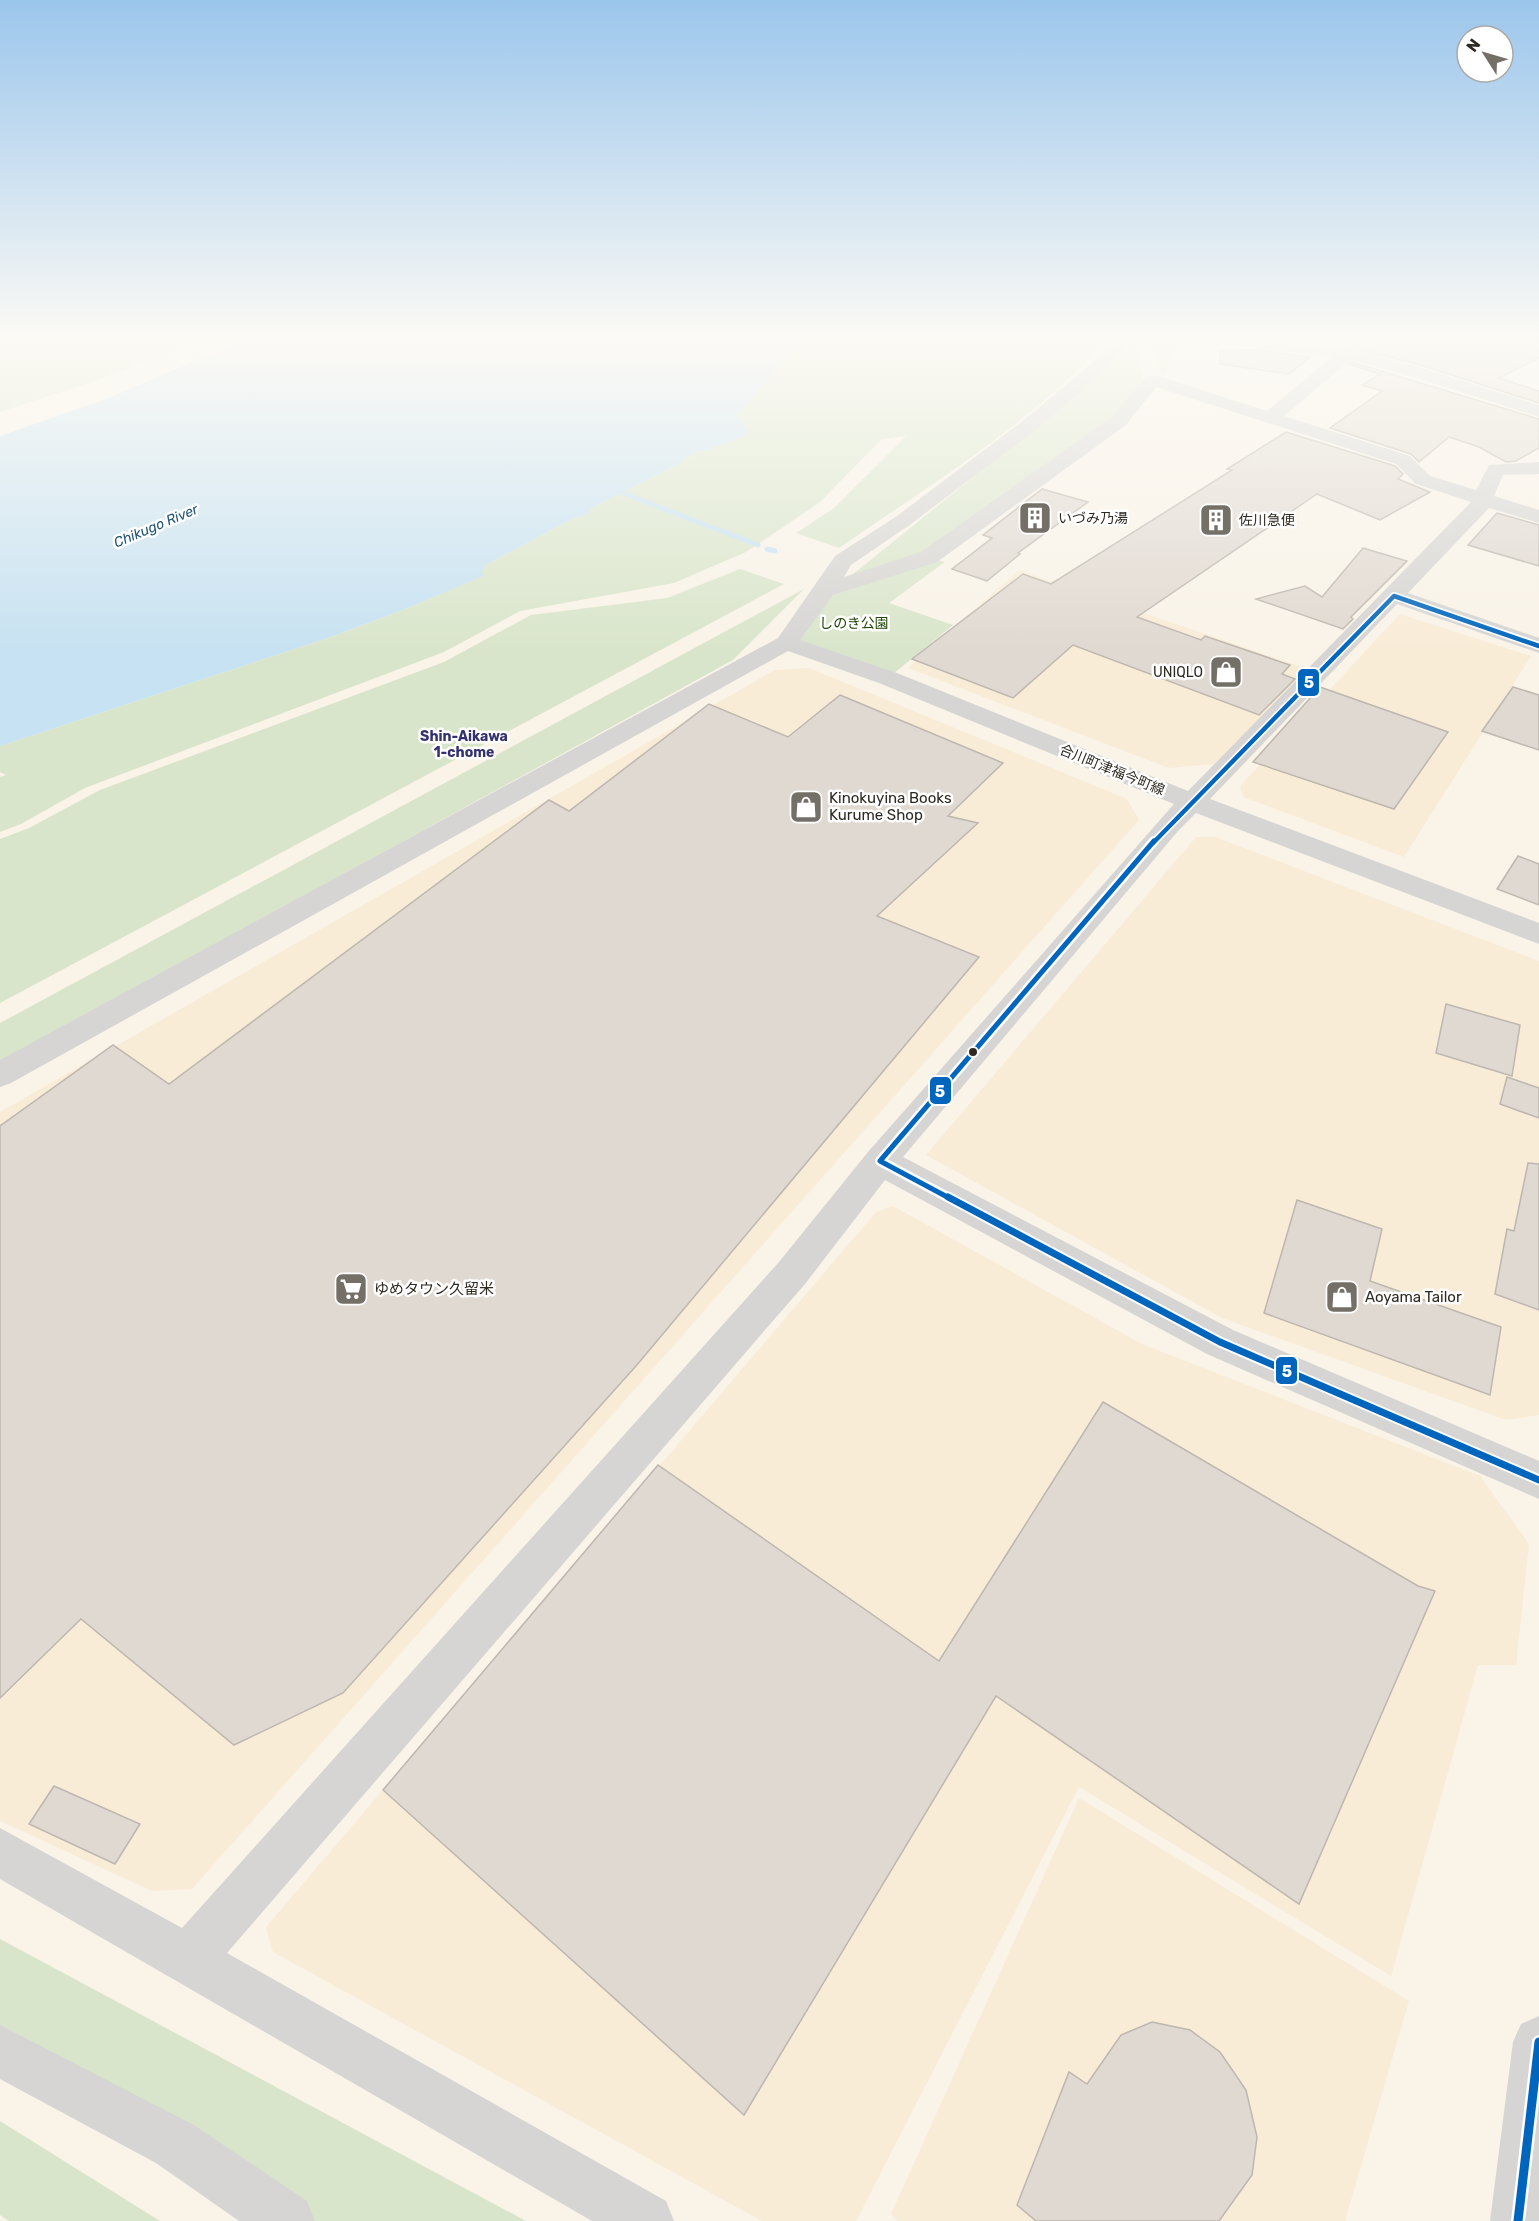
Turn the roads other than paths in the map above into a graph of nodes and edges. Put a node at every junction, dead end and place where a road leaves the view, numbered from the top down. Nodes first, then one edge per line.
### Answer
1 (1005, 444) edge
2 (1087, 444) edge
3 (1351, 444) edge
4 (1539, 468) edge
5 (1483, 501) junction
6 (1539, 517) edge
7 (825, 590) junction
8 (1394, 596) junction
9 (786, 643) junction
10 (1539, 646) edge
11 (1192, 801) junction
12 (1539, 934) edge
13 (0, 1076) edge
14 (880, 1161) junction
15 (1539, 1480) edge
16 (0, 1852) edge
17 (187, 1961) junction
18 (1539, 2042) edge
19 (0, 2051) edge
20 (287, 2221) edge
21 (646, 2221) edge
22 (1518, 2221) edge

1 - 7 main road
2 - 7 main road
3 - 5 main road
4 - 5 main road
5 - 6 main road
5 - 8 main road
7 - 9 main road
8 - 10 main road
8 - 11 main road
9 - 11 main road, 合川町津福今町線
9 - 13 main road
11 - 12 main road, 合川町津福今町線
11 - 14 main road
14 - 15 main road
14 - 17 main road
16 - 17 main road
17 - 21 main road
18 - 22 main road
19 - 20 main road

